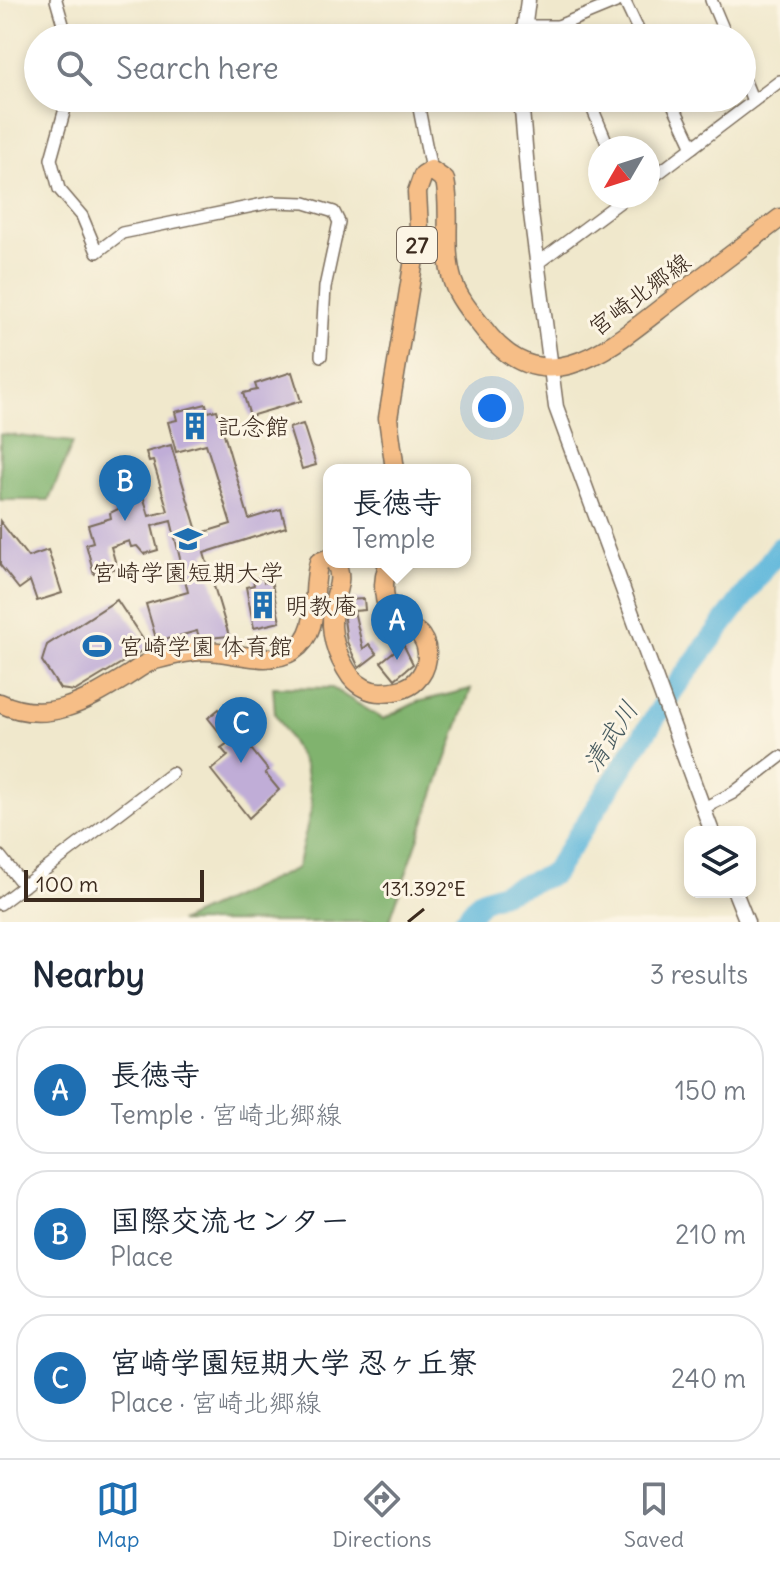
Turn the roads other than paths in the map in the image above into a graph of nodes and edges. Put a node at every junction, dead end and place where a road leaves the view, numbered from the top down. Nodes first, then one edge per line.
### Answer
1 (56, 0) edge
2 (528, 0) edge
3 (623, 0) edge
4 (711, 0) edge
5 (63, 24) edge
6 (525, 24) edge
7 (576, 24) edge
8 (635, 24) edge
9 (721, 24) edge
10 (780, 81) edge
11 (756, 99) edge
12 (64, 112) edge
13 (420, 112) edge
14 (522, 112) edge
15 (594, 112) edge
16 (677, 112) edge
17 (739, 112) edge
18 (604, 136) edge
19 (693, 147) junction
20 (431, 170) junction
21 (660, 172) edge
22 (612, 208) edge
23 (780, 218) edge
24 (538, 263) junction
25 (321, 356) dead end
26 (551, 367) junction
27 (394, 464) edge
28 (323, 560) edge
29 (337, 568) edge
30 (386, 568) edge
31 (1, 707) edge
32 (780, 757) edge
33 (172, 773) dead end
34 (704, 808) junction
35 (710, 826) edge
36 (0, 856) edge
37 (24, 886) junction
38 (737, 898) edge
39 (0, 904) edge
40 (747, 922) edge

1 - 5 street
2 - 6 street
3 - 7 street
3 - 8 street
4 - 9 street
10 - 11 street
12 - 25 street
13 - 20 street
14 - 24 street
15 - 18 street
16 - 19 street
17 - 19 street
19 - 21 street
20 - 26 main road, 宮崎北郷線 / 27
20 - 27 main road, 27
22 - 24 street
23 - 26 main road, 宮崎北郷線 / 27
24 - 26 street
26 - 34 street
28 - 31 main road
29 - 30 main road
32 - 34 street
33 - 37 street
34 - 35 street
36 - 37 street
37 - 39 street
38 - 40 street

